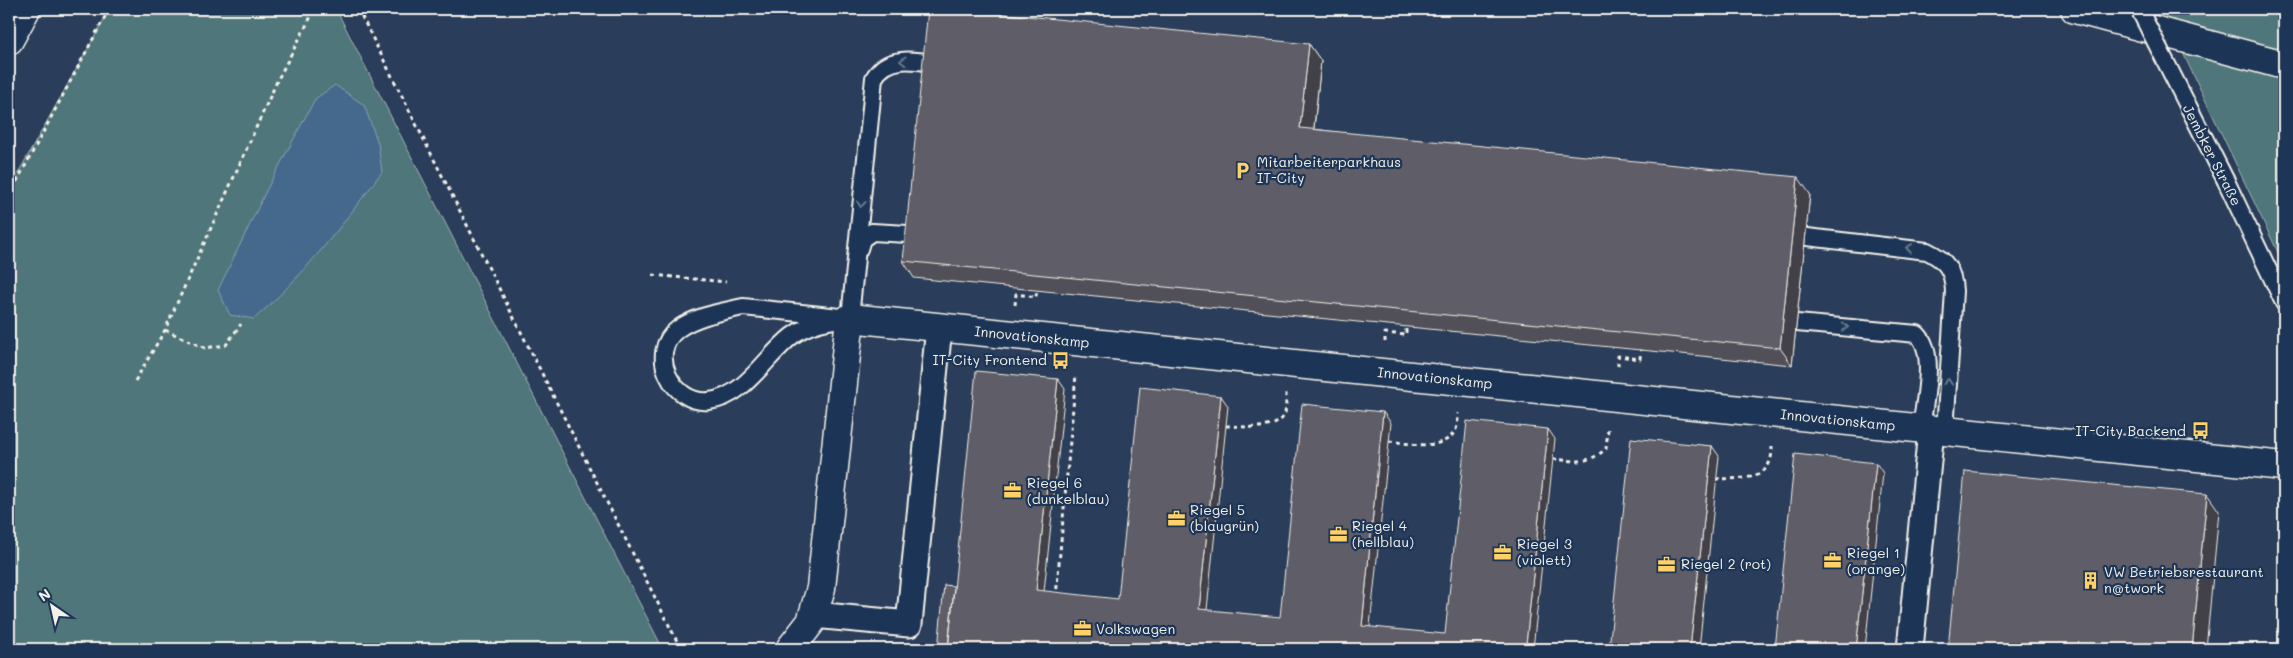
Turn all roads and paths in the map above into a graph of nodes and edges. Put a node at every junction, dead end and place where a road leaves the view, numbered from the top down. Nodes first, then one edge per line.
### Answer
1 (26, 9) edge
2 (110, 9) edge
3 (315, 9) edge
4 (358, 9) edge
5 (2075, 9) edge
6 (2139, 9) edge
7 (9, 40) edge
8 (2284, 65) edge
9 (952, 66) edge
10 (9, 196) edge
11 (931, 236) edge
12 (1790, 236) edge
13 (856, 259) junction
14 (1037, 281) edge
15 (1016, 294) edge
16 (2284, 303) edge
17 (850, 318) junction
18 (1407, 318) edge
19 (1797, 323) dead end
20 (241, 324) dead end
21 (939, 327) junction
22 (165, 330) junction
23 (1385, 332) edge
24 (1642, 341) edge
25 (1080, 342) junction
26 (1618, 356) edge
27 (1289, 363) junction
28 (135, 381) dead end
29 (1459, 381) junction
30 (1612, 396) junction
31 (1774, 413) junction
32 (1226, 426) dead end
33 (1932, 430) junction
34 (1389, 441) dead end
35 (1554, 460) dead end
36 (2284, 466) edge
37 (1716, 479) dead end
38 (1055, 602) edge
39 (814, 615) junction
40 (681, 649) edge
41 (790, 649) edge
42 (1910, 649) edge

1 - 7 street
2 - 10 path
3 - 22 path
4 - 40 path
5 - 8 street
6 - 16 lane, Jembker Straße, bridge
9 -> 13 lane
11 - 13 lane
33 -> 12 lane
13 - 17 lane
14 - 15 path
17 - 17 lane
17 - 21 street, Innovationskamp
17 - 39 street
18 - 23 path
19 -> 33 lane
20 - 22 path
21 - 25 street, Innovationskamp
21 - 39 street
22 - 28 path
24 - 26 path
25 - 27 street, Innovationskamp
25 - 38 path
27 - 29 street, Innovationskamp
27 - 32 path
29 - 30 street, Innovationskamp
29 - 34 path
30 - 31 street, Innovationskamp
30 - 35 path
31 - 33 street, Innovationskamp
31 - 37 path
33 - 36 street, Innovationskamp
33 - 42 street
39 - 41 street

